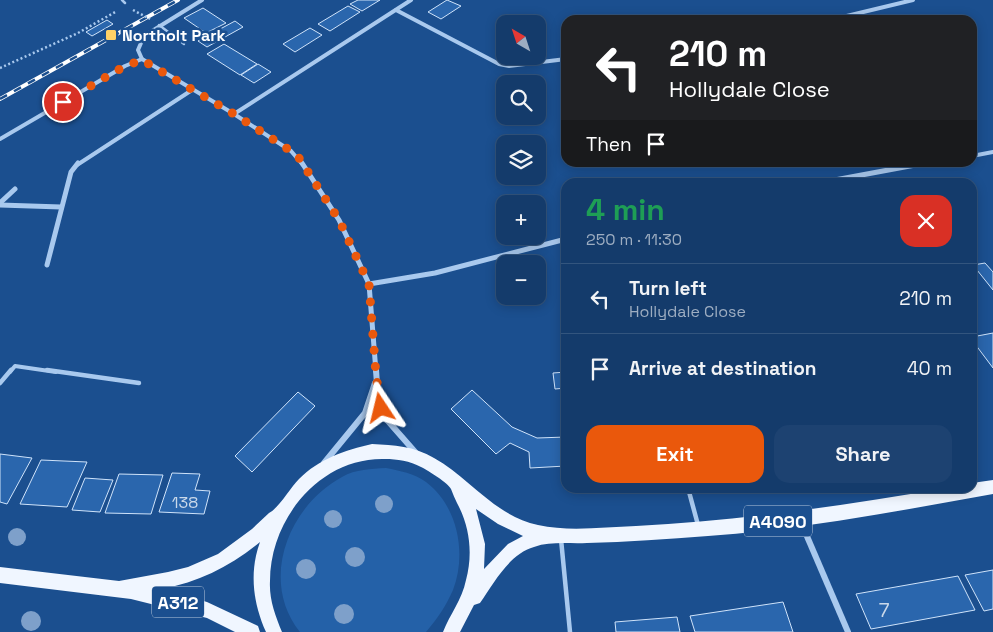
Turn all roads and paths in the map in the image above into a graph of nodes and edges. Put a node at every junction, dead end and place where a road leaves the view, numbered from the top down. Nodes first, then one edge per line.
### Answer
1 (202, 0) edge
2 (411, 0) edge
3 (912, 0) edge
4 (133, 10) dead end
5 (396, 10) junction
6 (117, 12) dead end
7 (850, 15) edge
8 (150, 20) dead end
9 (159, 26) junction
10 (184, 44) dead end
11 (142, 60) junction
12 (561, 60) edge
13 (0, 68) edge
14 (192, 90) junction
15 (234, 114) junction
16 (0, 139) edge
17 (993, 152) edge
18 (977, 155) edge
19 (906, 167) edge
20 (846, 178) edge
21 (15, 189) dead end
22 (0, 204) edge
23 (61, 206) junction
24 (561, 241) edge
25 (47, 265) dead end
26 (369, 284) junction
27 (376, 375) junction
28 (0, 383) edge
29 (139, 383) dead end
30 (424, 460) junction
31 (440, 470) junction
32 (310, 478) junction
33 (993, 487) edge
34 (977, 488) edge
35 (689, 493) edge
36 (929, 493) edge
37 (284, 507) junction
38 (799, 518) junction
39 (700, 529) junction
40 (560, 535) junction
41 (0, 575) edge
42 (100, 587) junction
43 (465, 612) junction
44 (252, 632) edge
45 (274, 632) edge
46 (451, 632) edge
47 (570, 632) edge
48 (848, 632) edge

1 - 9 street
2 - 5 street
3 - 7 street
4 - 8 path, bridge
5 - 12 street
5 - 15 street
6 - 13 path
9 - 10 lane
9 - 11 street
11 - 14 street
11 - 16 street
14 - 15 street
14 - 23 street
15 - 26 street
17 - 18 street
19 - 20 street
21 - 22 street
22 - 23 street
23 - 25 street
24 - 26 street
26 - 27 street
27 - 30 street
27 - 32 street
28 - 29 lane
30 - 31 main road
30 - 32 main road
31 - 40 main road, A4090
31 - 43 main road
32 - 37 main road
33 - 34 main road, A4090
35 - 39 lane
36 - 38 main road, A4090
37 - 42 main road, A312
37 - 45 main road
38 - 39 main road, A4090
38 - 48 street
39 - 40 main road, A4090
40 - 43 main road, A4090
40 - 47 lane
41 - 42 main road, A312
42 - 44 main road, A312
43 - 46 main road

